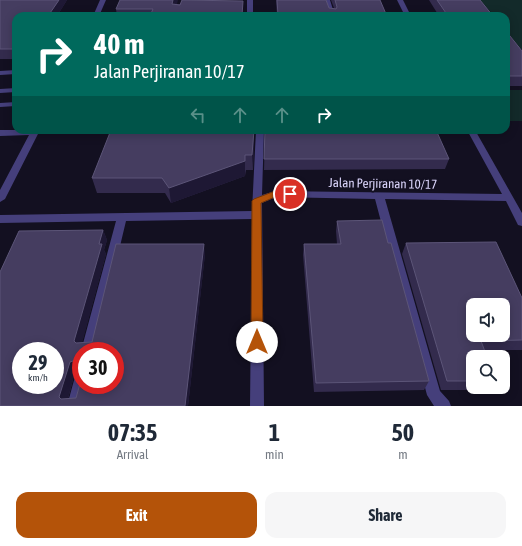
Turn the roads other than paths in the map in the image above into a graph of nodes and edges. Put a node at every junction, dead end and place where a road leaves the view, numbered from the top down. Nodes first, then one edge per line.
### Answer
1 (103, 0) edge
2 (250, 0) edge
3 (327, 0) edge
4 (400, 0) edge
5 (98, 12) edge
6 (250, 12) edge
7 (331, 12) edge
8 (406, 12) edge
9 (12, 72) edge
10 (0, 73) edge
11 (12, 90) edge
12 (0, 91) edge
13 (12, 104) edge
14 (0, 105) edge
15 (12, 132) edge
16 (0, 133) edge
17 (34, 134) edge
18 (260, 134) edge
19 (473, 134) edge
20 (379, 196) junction
21 (509, 198) junction
22 (0, 199) edge
23 (257, 201) junction
24 (257, 216) junction
25 (122, 217) junction
26 (0, 219) edge
27 (522, 222) edge
28 (90, 342) edge
29 (77, 394) edge
30 (74, 406) edge
31 (257, 406) edge
32 (444, 406) edge

1 - 5 street
2 - 6 street
3 - 7 street
4 - 8 street
9 - 10 street
11 - 12 street
13 - 14 street
15 - 16 street
17 - 22 street
18 - 23 street
19 - 21 street
20 - 21 street, Jalan Perjiranan 10/17
20 - 23 street, Jalan Perjiranan 10/17
20 - 32 street
21 - 27 street
23 - 24 street
24 - 25 street
24 - 31 street
25 - 26 street
25 - 28 street
29 - 30 street

